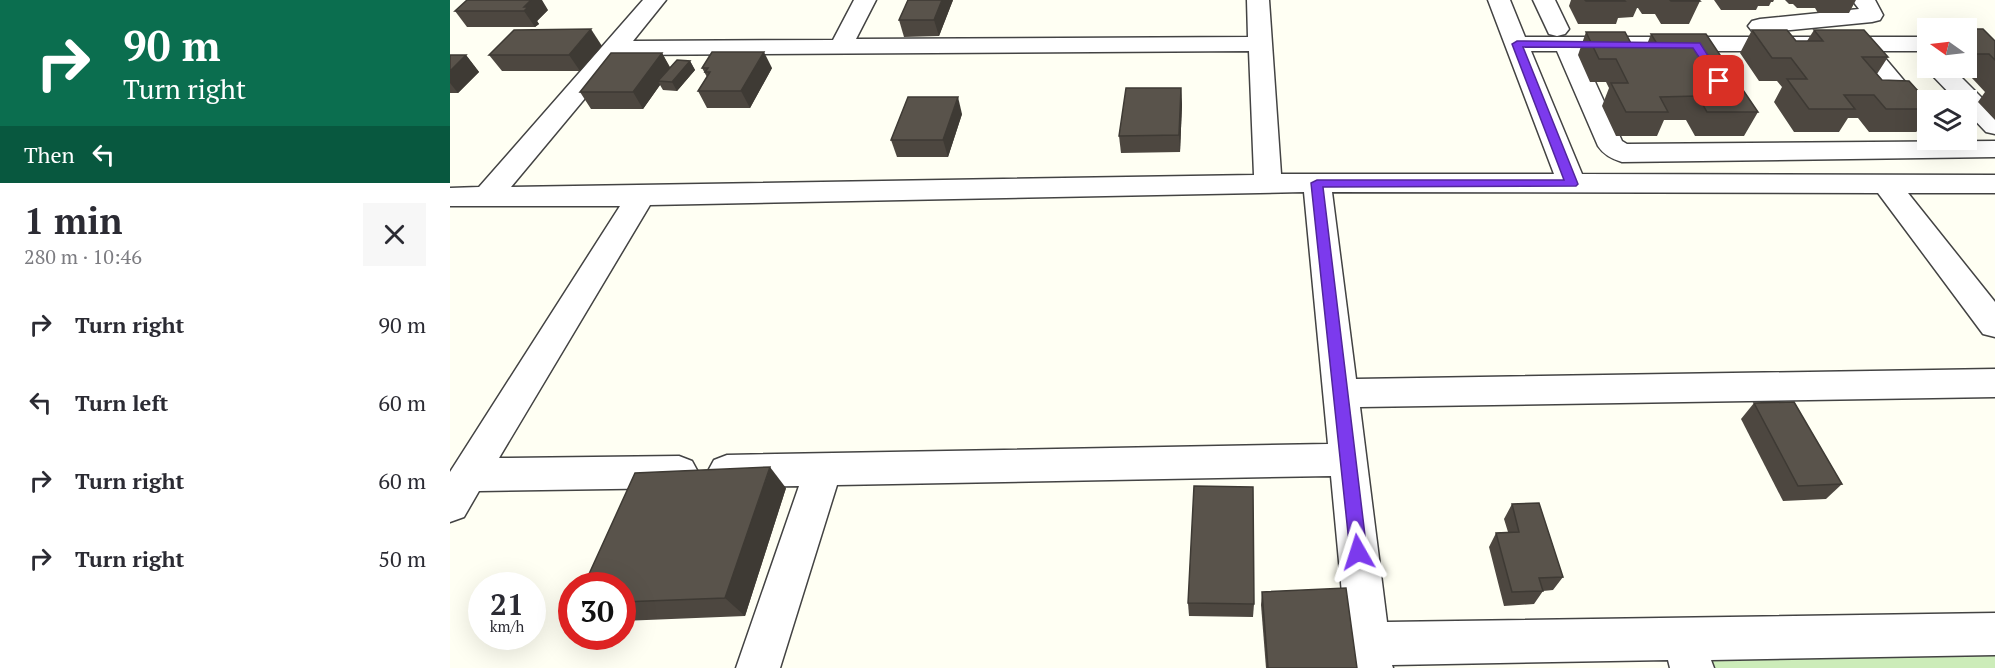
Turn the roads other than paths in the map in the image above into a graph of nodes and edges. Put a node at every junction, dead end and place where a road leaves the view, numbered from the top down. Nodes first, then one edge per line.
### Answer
1 (655, 0) edge
2 (865, 0) edge
3 (1258, 0) edge
4 (1498, 0) edge
5 (1544, 0) edge
6 (1863, 0) edge
7 (1514, 36) junction
8 (1561, 37) junction
9 (1260, 44) junction
10 (1861, 45) junction
11 (841, 46) junction
12 (616, 48) junction
13 (1917, 48) edge
14 (1949, 78) edge
15 (1917, 113) edge
16 (1995, 126) edge
17 (1917, 144) edge
18 (1977, 148) edge
19 (1995, 149) edge
20 (1317, 183) junction
21 (1268, 184) junction
22 (1572, 184) junction
23 (1886, 184) junction
24 (1995, 184) edge
25 (641, 196) junction
26 (450, 197) edge
27 (487, 197) junction
28 (1995, 325) edge
29 (1995, 383) edge
30 (1341, 393) junction
31 (1348, 460) junction
32 (823, 470) junction
33 (459, 490) edge
34 (1995, 634) edge
35 (1687, 654) edge
36 (1370, 656) edge
37 (758, 668) edge

1 - 12 street
2 - 11 street
3 - 9 street
4 - 7 street
5 - 8 street
6 - 8 street
7 - 8 street
7 - 22 street
8 - 10 street
8 - 17 street
9 - 11 street
9 - 21 street
10 - 13 street
10 - 15 street
11 - 12 street
12 - 27 street
14 - 16 street
18 - 19 street
20 - 21 street
20 - 22 street
20 - 30 street
21 - 25 street
22 - 23 street
23 - 24 street
23 - 28 street
25 - 27 street
25 - 33 street
26 - 27 street
29 - 30 street
30 - 31 street
31 - 32 street
31 - 36 street
32 - 33 street
32 - 37 street
34 - 35 street
35 - 36 street

